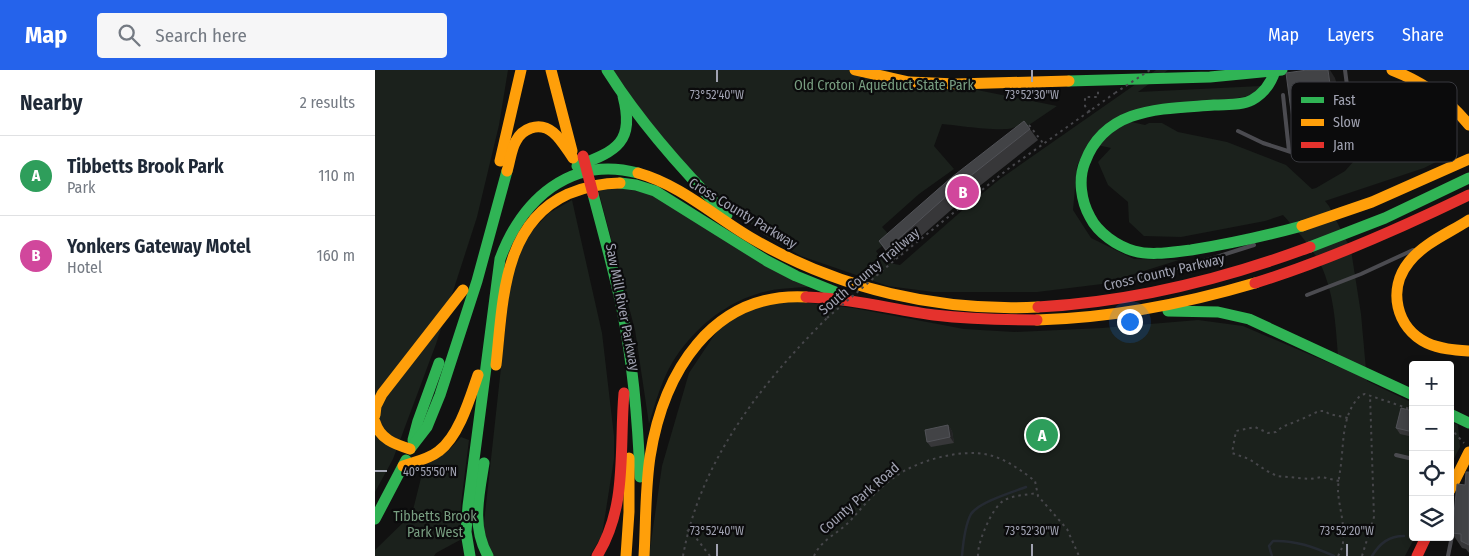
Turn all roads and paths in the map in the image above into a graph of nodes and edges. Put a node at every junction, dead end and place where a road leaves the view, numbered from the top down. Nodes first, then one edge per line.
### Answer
1 (515, 70) edge
2 (521, 70) edge
3 (551, 70) edge
4 (561, 70) edge
5 (607, 70) edge
6 (855, 70) edge
7 (1150, 70) edge
8 (1392, 70) edge
9 (1259, 71) edge
10 (1279, 71) edge
11 (892, 74) edge
12 (1420, 82) edge
13 (1283, 95) dead end
14 (623, 96) junction
15 (1098, 97) dead end
16 (1457, 111) edge
17 (1090, 112) junction
18 (1469, 124) edge
19 (1029, 125) edge
20 (507, 130) junction
21 (1238, 131) dead end
22 (1043, 144) junction
23 (1289, 151) joint
24 (578, 157) junction
25 (1466, 160) edge
26 (1467, 179) edge
27 (588, 196) junction
28 (1467, 196) edge
29 (1467, 222) edge
30 (1291, 230) junction
31 (752, 239) junction
32 (1437, 240) junction
33 (477, 280) junction
34 (1122, 282) dead end
35 (463, 290) junction
36 (1307, 295) dead end
37 (885, 307) junction
38 (1137, 310) junction
39 (1469, 344) edge
40 (488, 348) junction
41 (1442, 348) junction
42 (1469, 352) edge
43 (624, 393) junction
44 (1409, 394) edge
45 (1370, 395) junction
46 (1409, 409) edge
47 (375, 415) edge
48 (1454, 416) edge
49 (1348, 418) junction
50 (375, 422) edge
51 (1469, 423) edge
52 (1454, 433) edge
53 (1469, 445) edge
54 (410, 449) junction
55 (1469, 452) edge
56 (1396, 455) dead end
57 (1409, 458) edge
58 (403, 466) junction
59 (1339, 482) junction
60 (1454, 482) edge
61 (1037, 493) junction
62 (375, 519) edge
63 (687, 530) junction
64 (1424, 541) edge
65 (1451, 541) edge
66 (470, 556) edge
67 (488, 556) edge
68 (597, 556) edge
69 (626, 556) edge
70 (638, 556) edge
71 (644, 556) edge
72 (683, 556) edge
73 (710, 556) edge
74 (814, 556) edge
75 (978, 556) edge
76 (1079, 556) edge
77 (1339, 556) edge
78 (1362, 556) edge
79 (1417, 556) edge
80 (1448, 556) edge

1 - 20 main road
2 - 20 main road
3 - 24 main road, Saw Mill River Parkway
4 - 24 main road, Saw Mill River Parkway
5 - 14 main road
6 - 11 main road
7 - 17 path, South County Trailway, bridge
8 - 12 main road
9 - 10 main road
9 - 11 main road
10 - 30 main road
13 - 23 lane
14 - 31 main road
14 - 33 main road
15 - 17 path
16 - 18 main road
17 - 22 path, South County Trailway
19 - 22 path
20 - 35 main road
21 - 23 lane
22 - 63 path, South County Trailway, bridge
24 - 27 main road, Saw Mill River Parkway
24 - 33 main road
25 - 30 main road
26 - 31 main road, Cross County Parkway
27 - 43 main road, Saw Mill River Parkway
27 - 70 main road, Saw Mill River Parkway
28 - 38 main road, Cross County Parkway
29 - 32 main road
30 - 34 lane
31 - 40 main road, Cross County Parkway
32 - 36 lane
32 - 41 main road
33 - 54 main road
35 - 47 main road
35 - 54 main road
37 - 38 main road, Cross County Parkway
37 - 67 main road
37 - 71 main road
38 - 44 main road
39 - 41 main road
40 - 58 main road
40 - 66 main road
41 - 42 main road
43 - 68 main road
43 - 69 main road, Saw Mill River Parkway
45 - 46 path
45 - 49 path
45 - 78 path
48 - 51 main road
49 - 59 path
49 - 59 path
50 - 54 main road
52 - 53 path
54 - 58 main road
55 - 60 main road
56 - 57 lane
58 - 62 main road
59 - 77 path
61 - 74 path, County Park Road
61 - 75 path
61 - 76 path
63 - 72 path, South County Trailway
63 - 73 path
64 - 79 main road
65 - 80 lane

